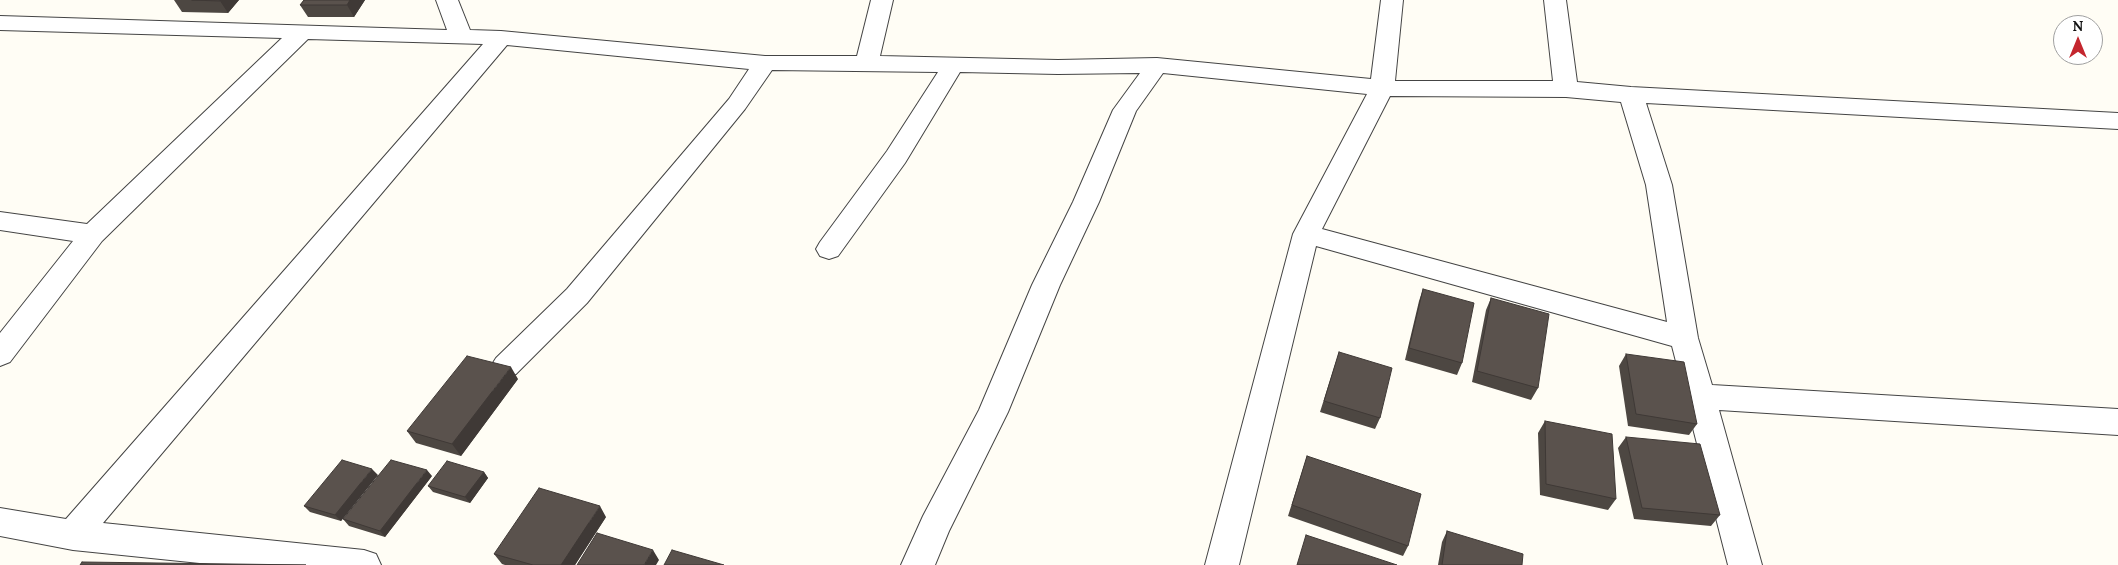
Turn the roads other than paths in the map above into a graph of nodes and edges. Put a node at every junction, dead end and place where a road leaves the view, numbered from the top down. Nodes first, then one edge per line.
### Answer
1 (447, 0) edge
2 (882, 0) edge
3 (1392, 0) edge
4 (1555, 0) edge
5 (0, 23) edge
6 (302, 32) junction
7 (461, 37) junction
8 (501, 38) junction
9 (765, 63) junction
10 (867, 63) junction
11 (954, 64) junction
12 (1157, 65) junction
13 (1382, 88) junction
14 (1566, 89) junction
15 (1632, 95) junction
16 (2118, 121) edge
17 (0, 221) edge
18 (93, 234) junction
19 (1306, 234) junction
20 (829, 249) dead end
21 (1684, 338) junction
22 (0, 354) edge
23 (506, 366) edge
24 (1700, 397) junction
25 (2118, 422) edge
26 (0, 522) edge
27 (73, 535) junction
28 (364, 565) edge
29 (918, 565) edge
30 (1222, 565) edge
31 (1745, 565) edge

1 - 7 street
2 - 10 street
3 - 13 street
4 - 14 street
5 - 6 street
6 - 7 street
6 - 18 street
7 - 8 street
8 - 9 street
8 - 27 street
9 - 10 street
9 - 23 street
10 - 11 street
11 - 12 street
11 - 20 street
12 - 13 street
12 - 29 street
13 - 14 street
13 - 19 street
14 - 15 street
15 - 16 street
15 - 21 street
17 - 18 street
18 - 22 street
19 - 21 street
19 - 30 street
21 - 24 street
24 - 25 street
24 - 31 street
26 - 27 street
27 - 28 street

